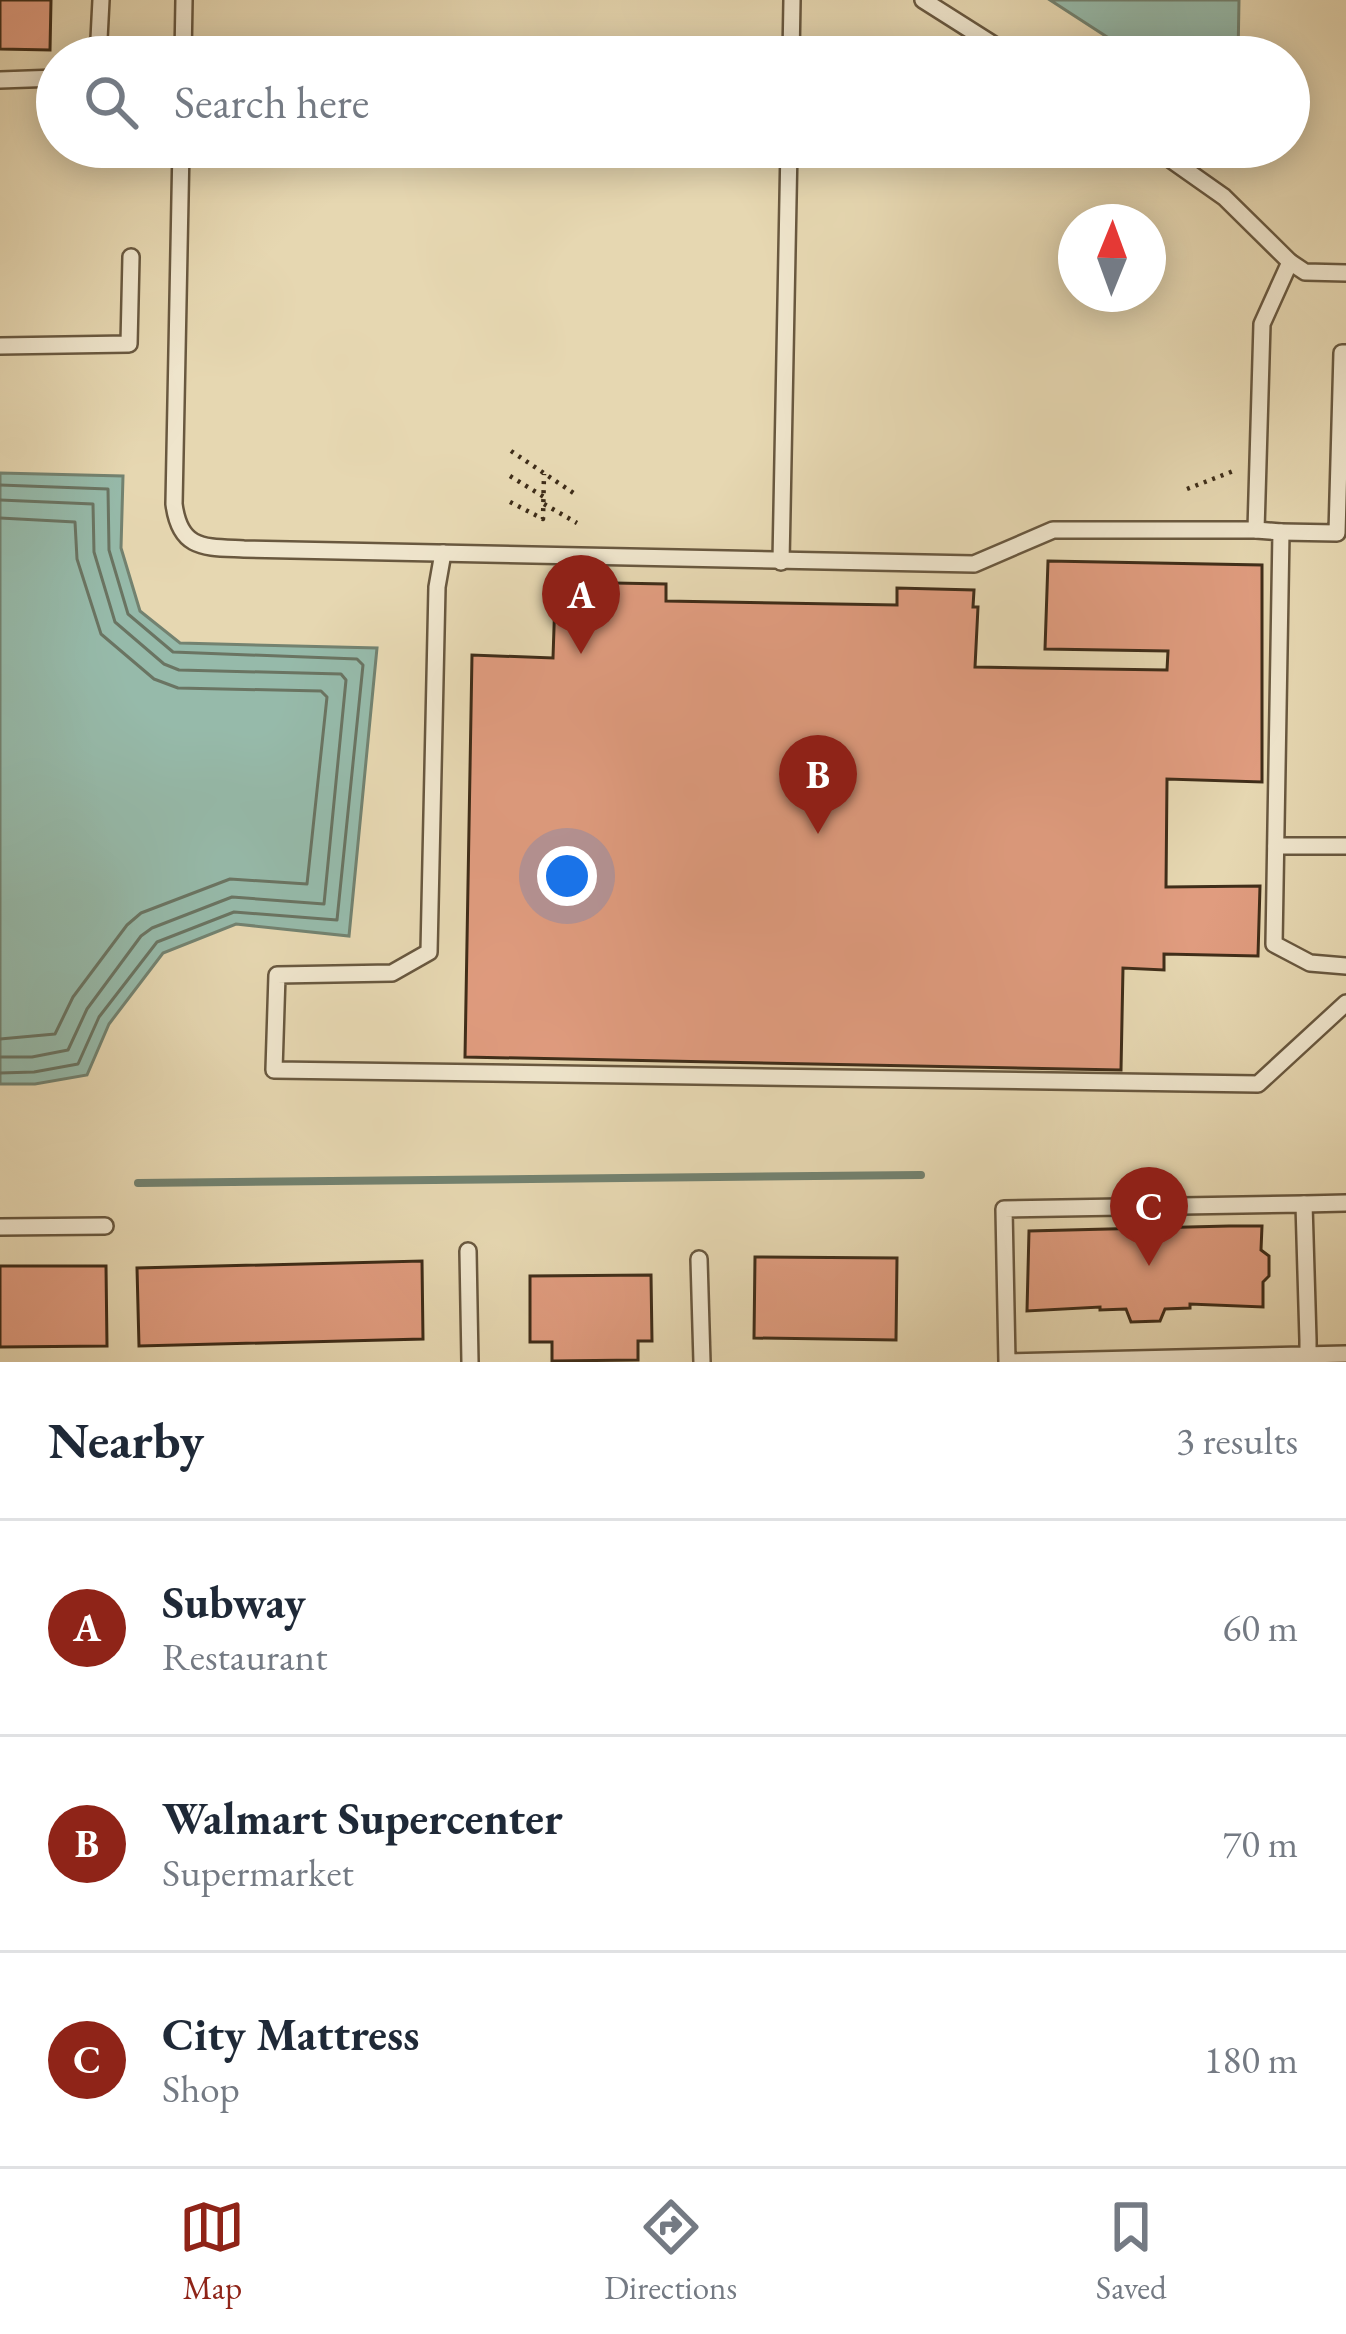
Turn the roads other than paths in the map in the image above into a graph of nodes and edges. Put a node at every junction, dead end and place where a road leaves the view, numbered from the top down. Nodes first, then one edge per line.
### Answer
1 (101, 0) edge
2 (184, 0) edge
3 (792, 0) edge
4 (923, 0) edge
5 (99, 36) edge
6 (183, 36) edge
7 (791, 36) edge
8 (980, 36) edge
9 (36, 79) edge
10 (0, 80) edge
11 (181, 168) edge
12 (789, 168) edge
13 (1183, 168) edge
14 (131, 256) dead end
15 (1290, 262) junction
16 (1346, 273) edge
17 (0, 346) edge
18 (1346, 353) edge
19 (1256, 530) junction
20 (1281, 532) junction
21 (1342, 533) edge
22 (442, 553) junction
23 (781, 562) junction
24 (1276, 846) junction
25 (1346, 846) edge
26 (1346, 966) edge
27 (1346, 1003) edge
28 (1304, 1204) junction
29 (1346, 1204) edge
30 (0, 1226) edge
31 (105, 1226) dead end
32 (468, 1251) dead end
33 (699, 1259) dead end
34 (1346, 1354) edge
35 (1308, 1358) edge
36 (470, 1362) edge
37 (702, 1362) edge

1 - 5 lane
2 - 6 lane
3 - 7 lane
4 - 8 lane
9 - 10 lane
11 - 22 lane
12 - 23 lane
13 - 15 lane
14 - 17 lane
15 - 16 lane
15 - 19 lane
18 - 21 lane
19 - 20 lane
19 - 23 lane
20 - 21 lane
20 - 24 lane
22 - 23 lane
22 - 27 lane
24 - 25 lane
24 - 26 lane
28 - 29 lane
28 - 35 lane
28 - 35 lane
30 - 31 lane
32 - 36 lane
33 - 37 lane
34 - 35 lane

